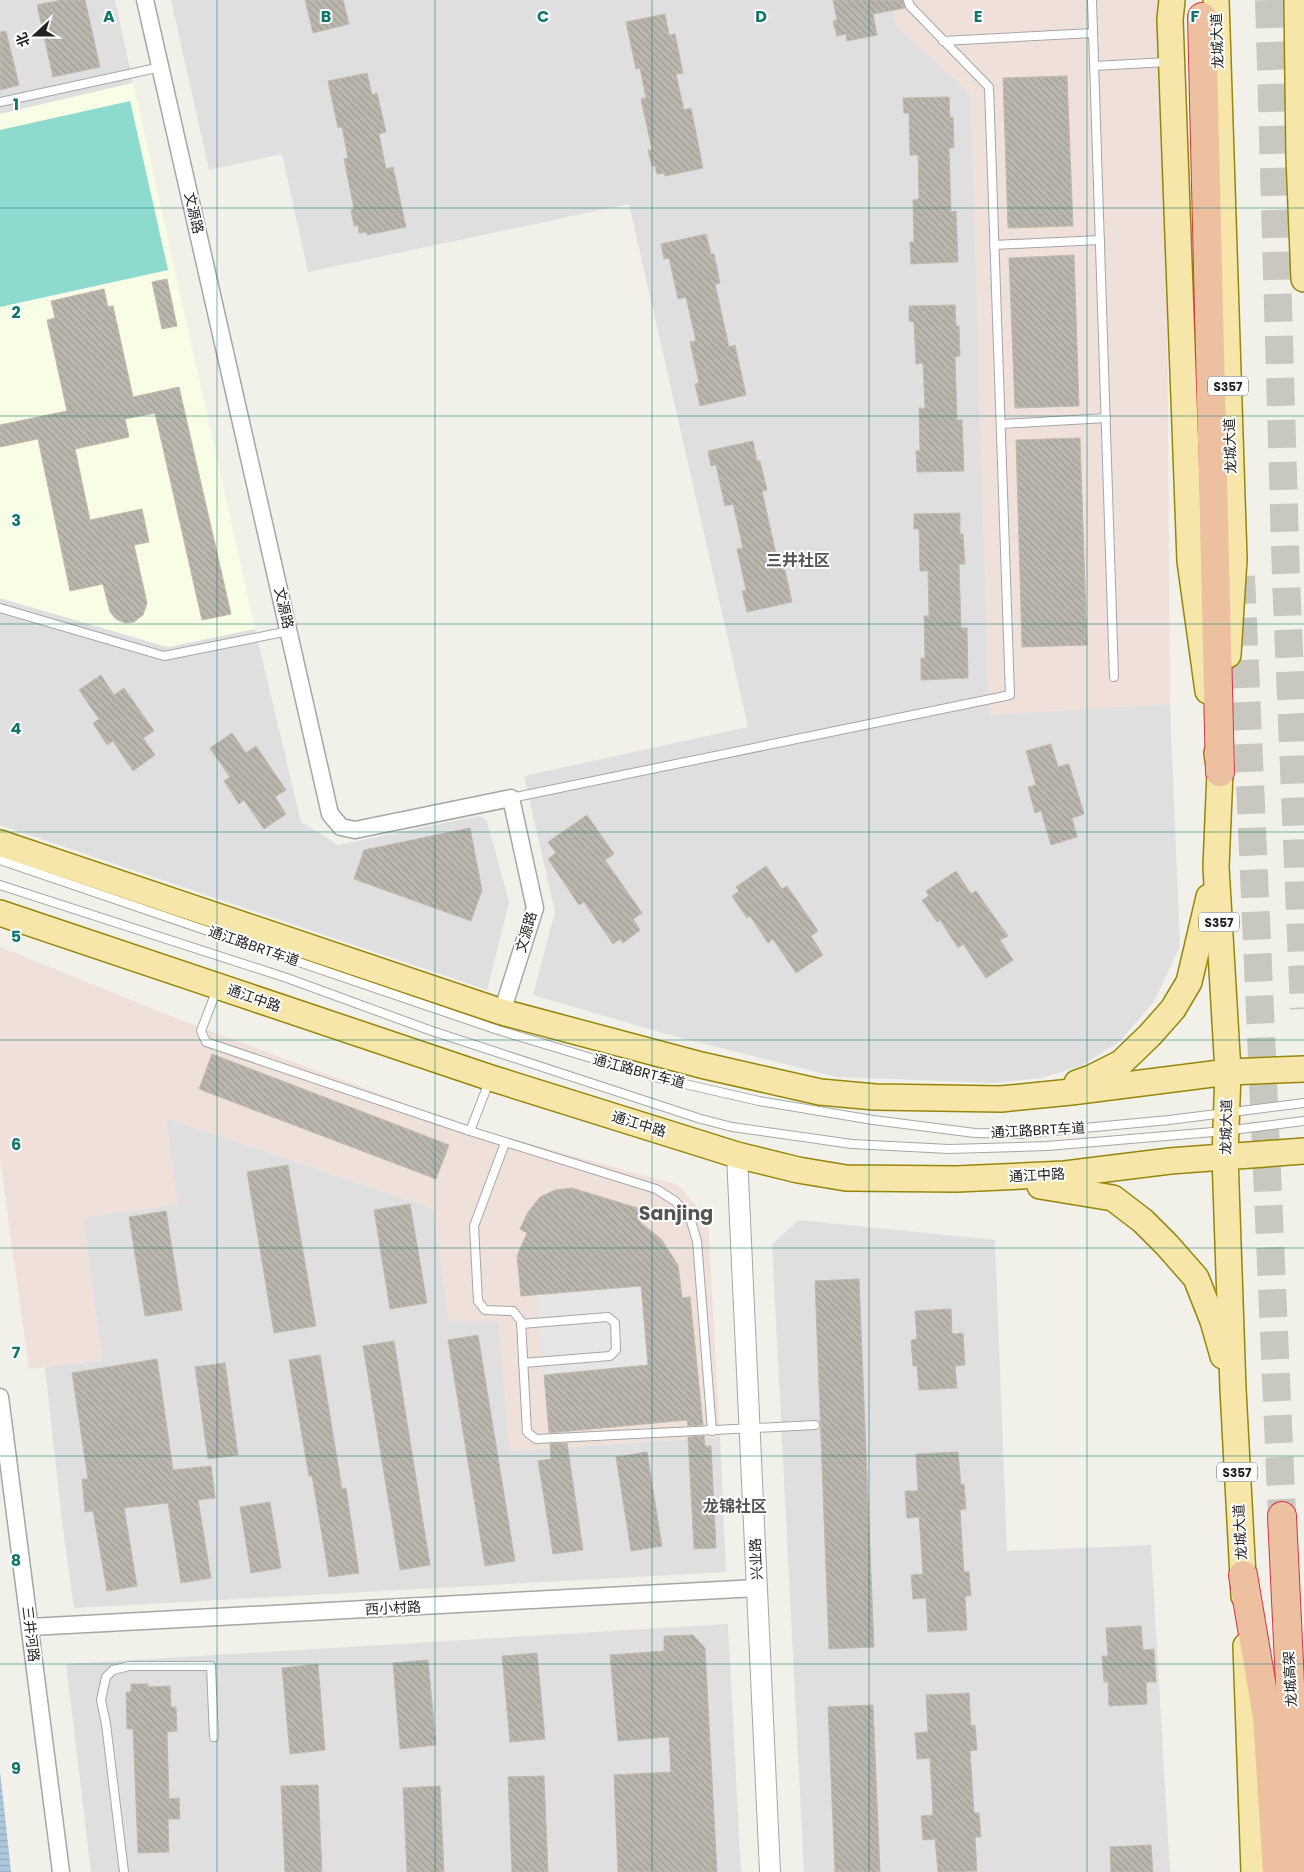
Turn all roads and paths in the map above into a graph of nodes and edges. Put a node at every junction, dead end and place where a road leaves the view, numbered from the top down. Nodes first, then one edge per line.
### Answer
1 (145, 0) edge
2 (908, 0) edge
3 (1092, 0) edge
4 (1172, 0) edge
5 (1297, 0) edge
6 (1209, 8) edge
7 (1093, 33) junction
8 (943, 41) junction
9 (1172, 62) junction
10 (1094, 66) junction
11 (161, 67) junction
12 (0, 102) edge
13 (1100, 240) junction
14 (994, 245) junction
15 (1304, 279) edge
16 (1106, 418) junction
17 (1001, 424) junction
18 (0, 608) edge
19 (289, 631) junction
20 (1114, 677) dead end
21 (1220, 772) junction
22 (511, 798) junction
23 (0, 843) edge
24 (0, 860) edge
25 (1216, 868) junction
26 (0, 885) edge
27 (0, 913) edge
28 (218, 986) junction
29 (502, 1012) junction
30 (1304, 1069) edge
31 (1228, 1072) junction
32 (491, 1078) junction
33 (1038, 1095) junction
34 (1304, 1103) edge
35 (1225, 1121) junction
36 (1304, 1121) edge
37 (470, 1131) junction
38 (505, 1142) junction
39 (1304, 1151) edge
40 (737, 1155) junction
41 (1225, 1156) junction
42 (958, 1179) junction
43 (521, 1324) junction
44 (523, 1363) junction
45 (1233, 1389) junction
46 (0, 1397) edge
47 (815, 1425) dead end
48 (750, 1429) junction
49 (712, 1431) junction
50 (1282, 1516) tunnel mouth
51 (1243, 1575) junction
52 (757, 1588) junction
53 (30, 1627) junction
54 (214, 1737) dead end
55 (62, 1872) edge
56 (124, 1872) edge
57 (770, 1872) edge
58 (1254, 1872) edge
59 (1276, 1872) edge
60 (1299, 1872) edge

1 - 11 street, 文源路
2 - 8 lane
3 - 7 lane
4 - 9 main road
5 - 15 main road
6 - 21 highway
7 - 8 lane
7 - 10 lane
8 - 14 lane
9 - 10 lane
9 - 21 main road
10 - 13 lane
11 - 12 lane
11 - 19 street, 文源路
13 - 14 lane
13 - 16 lane
14 - 17 lane
16 - 17 lane
16 - 20 lane
17 - 22 lane
18 - 19 lane
19 - 22 street, 文源路
21 - 25 main road, S357
22 - 29 street, 文源路
23 - 29 main road
24 - 35 lane, 通江路BRT车道
25 - 31 main road, S357
25 - 33 main road
26 - 35 lane, 通江路BRT车道
27 - 28 main road, 通江中路
28 - 32 main road, 通江中路
28 - 37 lane
29 - 33 main road
30 - 31 main road
31 - 33 main road
31 - 35 main road, 龙城大道 / S357
32 - 37 lane
32 - 40 main road, 通江中路
34 - 35 lane, 通江路BRT车道
35 - 36 lane, 通江路BRT车道
35 - 41 main road, 龙城大道 / S357
37 - 38 lane
38 - 43 lane
38 - 49 lane
39 - 41 main road, 通江中路
40 - 42 main road, 通江中路
40 - 48 street, 兴业路
41 - 42 main road, 通江中路
41 - 45 main road, 龙城大道 / S357
42 - 45 main road
43 - 44 lane
43 - 44 lane
44 - 49 lane
45 - 51 main road, 龙城大道 / S357
46 - 53 street, 三井河路
47 - 48 lane
48 - 49 lane
48 - 52 street, 兴业路
50 - 60 highway, 龙城高架
51 - 58 main road, 龙城大道 / S357
51 - 59 highway
52 - 53 street, 西小村路
52 - 57 street, 兴业路
53 - 55 street, 三井河路
54 - 56 lane

